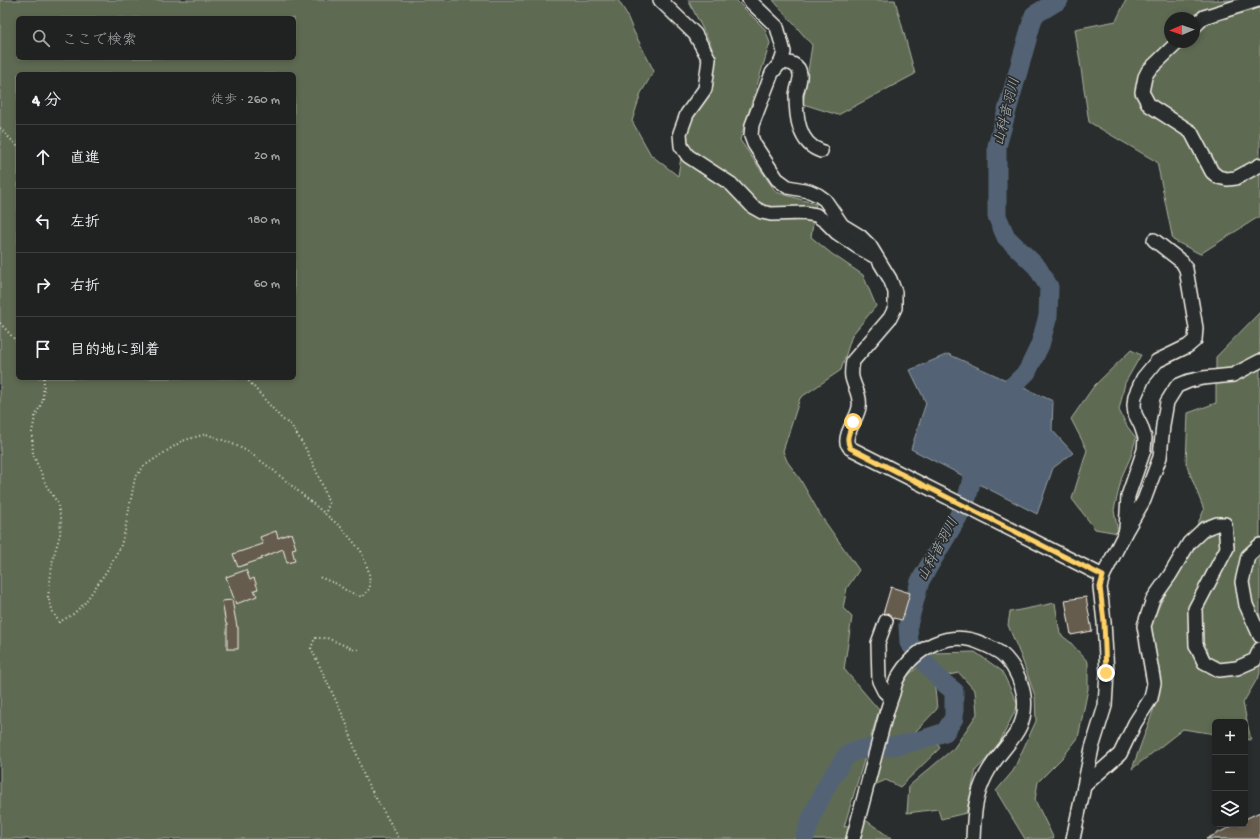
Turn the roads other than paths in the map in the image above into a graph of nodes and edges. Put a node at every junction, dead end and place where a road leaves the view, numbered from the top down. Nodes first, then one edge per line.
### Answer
1 (660, 0) edge
2 (749, 0) edge
3 (1258, 0) edge
4 (1200, 21) edge
5 (1172, 48) edge
6 (781, 62) junction
7 (821, 151) dead end
8 (1260, 165) edge
9 (1154, 240) dead end
10 (876, 257) junction
11 (1260, 361) edge
12 (1126, 531) junction
13 (1260, 545) edge
14 (1103, 576) junction
15 (886, 621) dead end
16 (1260, 636) edge
17 (1260, 649) edge
18 (890, 703) junction
19 (1084, 786) junction
20 (853, 839) edge
21 (973, 839) edge
22 (1073, 839) edge

1 - 10 lane
2 - 6 lane
3 - 4 lane
5 - 8 lane
6 - 7 lane
6 - 10 lane
9 - 12 lane
10 - 14 lane
11 - 12 lane
12 - 14 lane
13 - 16 lane
14 - 19 lane
15 - 18 lane
17 - 19 lane
18 - 20 lane
18 - 21 lane
19 - 22 lane

